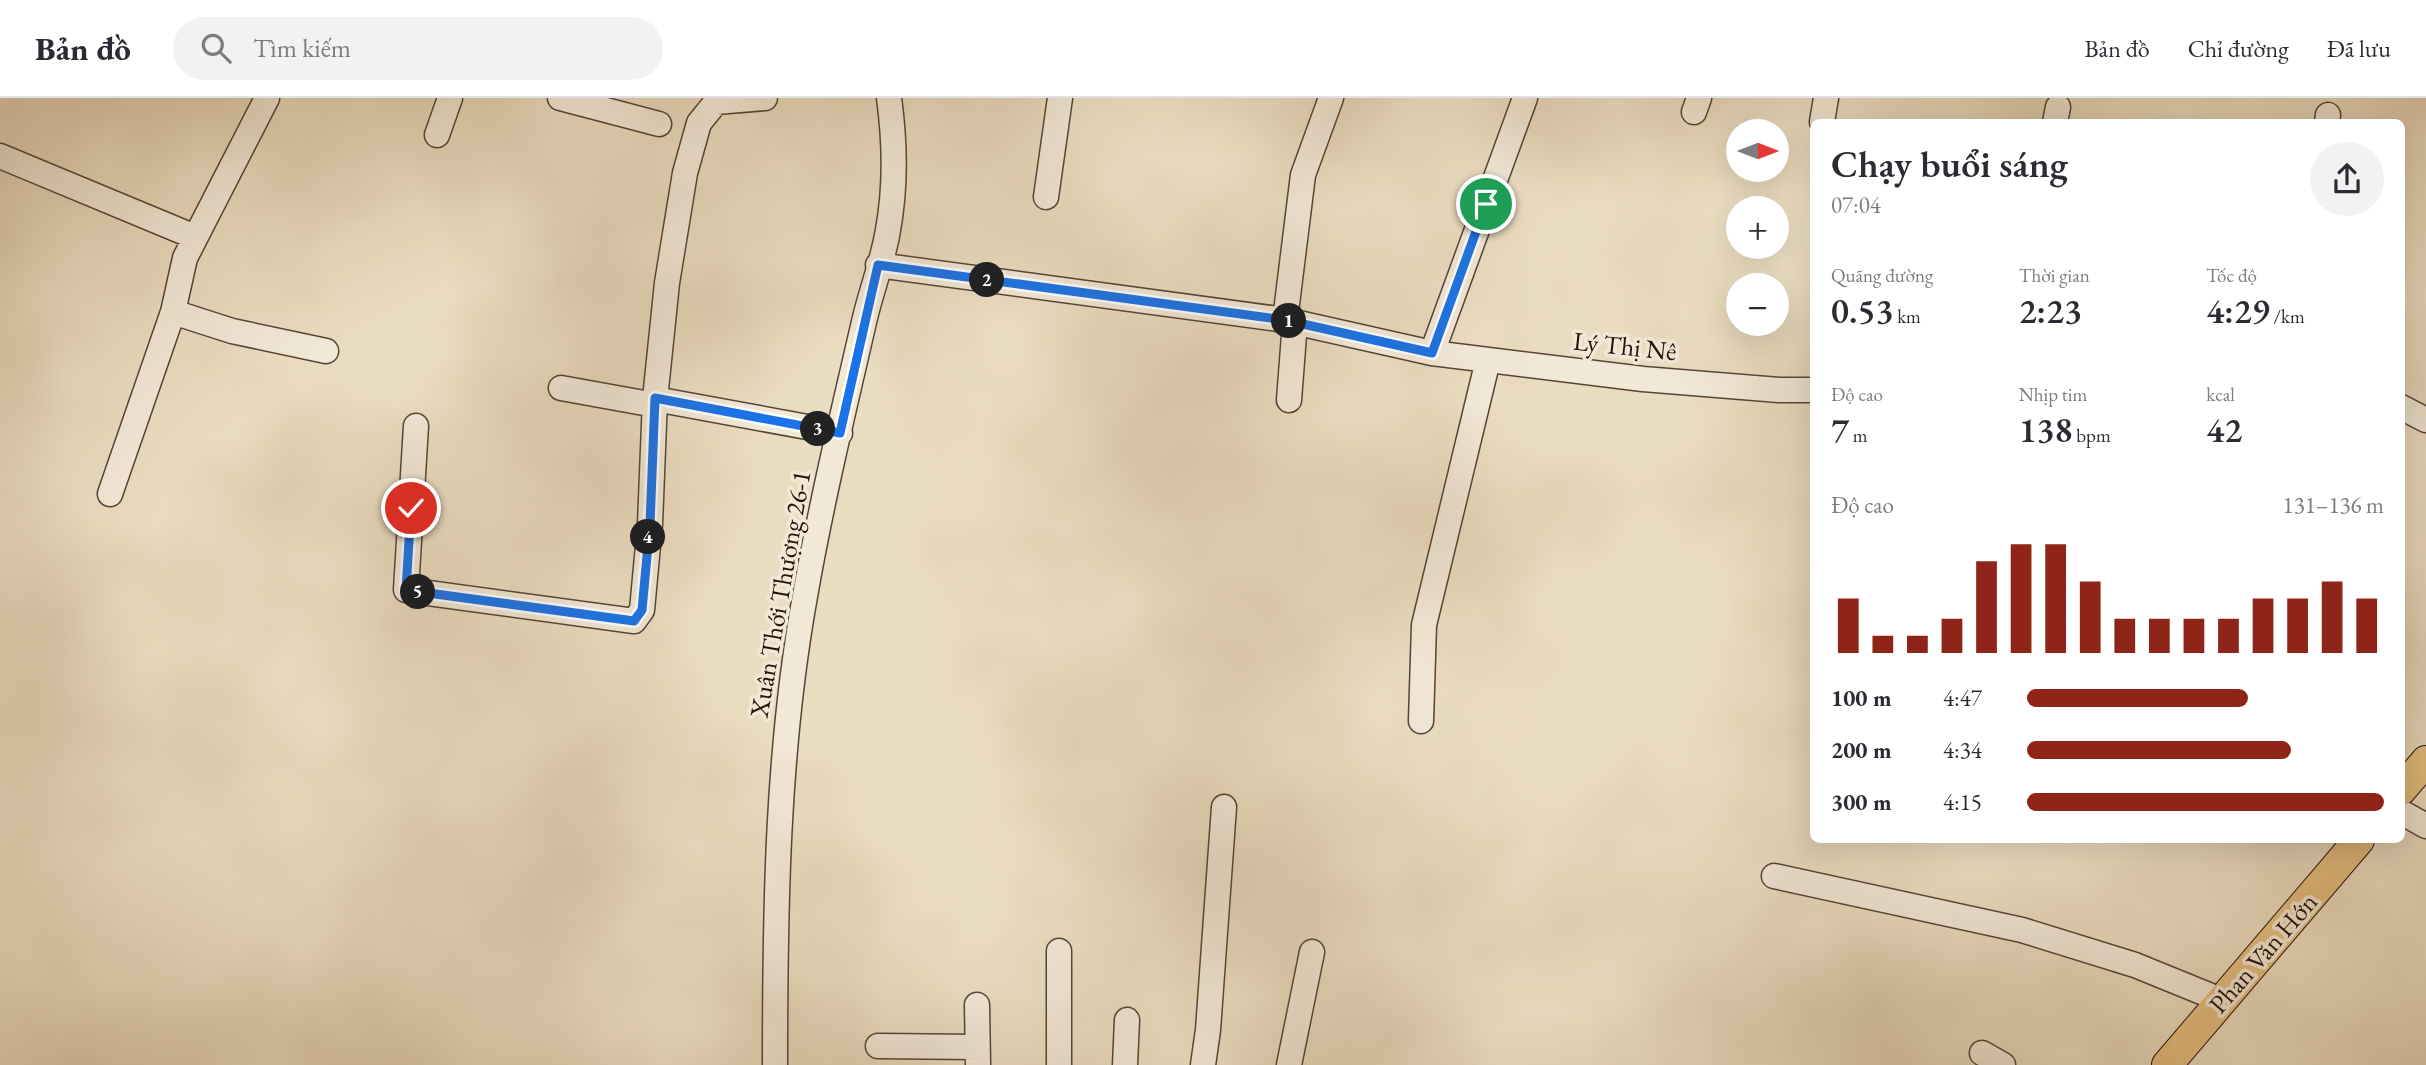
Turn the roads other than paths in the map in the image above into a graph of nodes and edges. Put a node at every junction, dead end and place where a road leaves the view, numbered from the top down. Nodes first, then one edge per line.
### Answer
1 (267, 98) edge
2 (450, 98) edge
3 (560, 98) edge
4 (765, 98) edge
5 (889, 98) edge
6 (1060, 98) edge
7 (1331, 98) edge
8 (1525, 98) edge
9 (1826, 98) edge
10 (717, 100) edge
11 (1822, 119) edge
12 (659, 124) dead end
13 (437, 135) dead end
14 (0, 156) edge
15 (1046, 197) dead end
16 (195, 237) junction
17 (878, 265) junction
18 (173, 312) junction
19 (1290, 321) junction
20 (326, 351) dead end
21 (1432, 353) junction
22 (1488, 360) junction
23 (561, 388) dead end
24 (1810, 390) edge
25 (1289, 400) dead end
26 (655, 402) junction
27 (2405, 409) edge
28 (2426, 420) edge
29 (416, 426) dead end
30 (840, 433) junction
31 (110, 494) dead end
32 (1421, 721) dead end
33 (2426, 761) edge
34 (2405, 785) edge
35 (1224, 807) dead end
36 (2405, 814) edge
37 (2426, 826) edge
38 (2356, 843) edge
39 (1774, 876) dead end
40 (1059, 951) dead end
41 (1312, 952) dead end
42 (2221, 1000) junction
43 (977, 1005) dead end
44 (1127, 1020) dead end
45 (878, 1046) dead end
46 (978, 1056) edge
47 (775, 1065) edge
48 (1059, 1065) edge
49 (1125, 1065) edge
50 (1203, 1065) edge
51 (1289, 1065) edge
52 (2167, 1065) edge

1 - 16 street
2 - 13 street
3 - 12 street
4 - 10 street
5 - 17 street, Xuân Thới Thượng 26-1
6 - 15 street
7 - 19 street
8 - 21 street
9 - 11 street
10 - 26 street
14 - 16 street
16 - 18 street
17 - 19 street, Lý Thị Nê
17 - 30 street, Xuân Thới Thượng 26-1
18 - 20 street
18 - 31 street
19 - 21 street, Lý Thị Nê
19 - 25 street
21 - 22 street, Lý Thị Nê
22 - 24 street, Lý Thị Nê
22 - 32 street
23 - 26 street
26 - 29 street
26 - 30 street
27 - 28 street
30 - 47 street, Xuân Thới Thượng 26-1
33 - 34 main road
35 - 50 street
36 - 37 street
38 - 42 main road, Phan Văn Hớn
39 - 42 street
40 - 48 street
41 - 51 street
42 - 52 main road, Phan Văn Hớn
43 - 46 street
44 - 49 street
45 - 46 street

